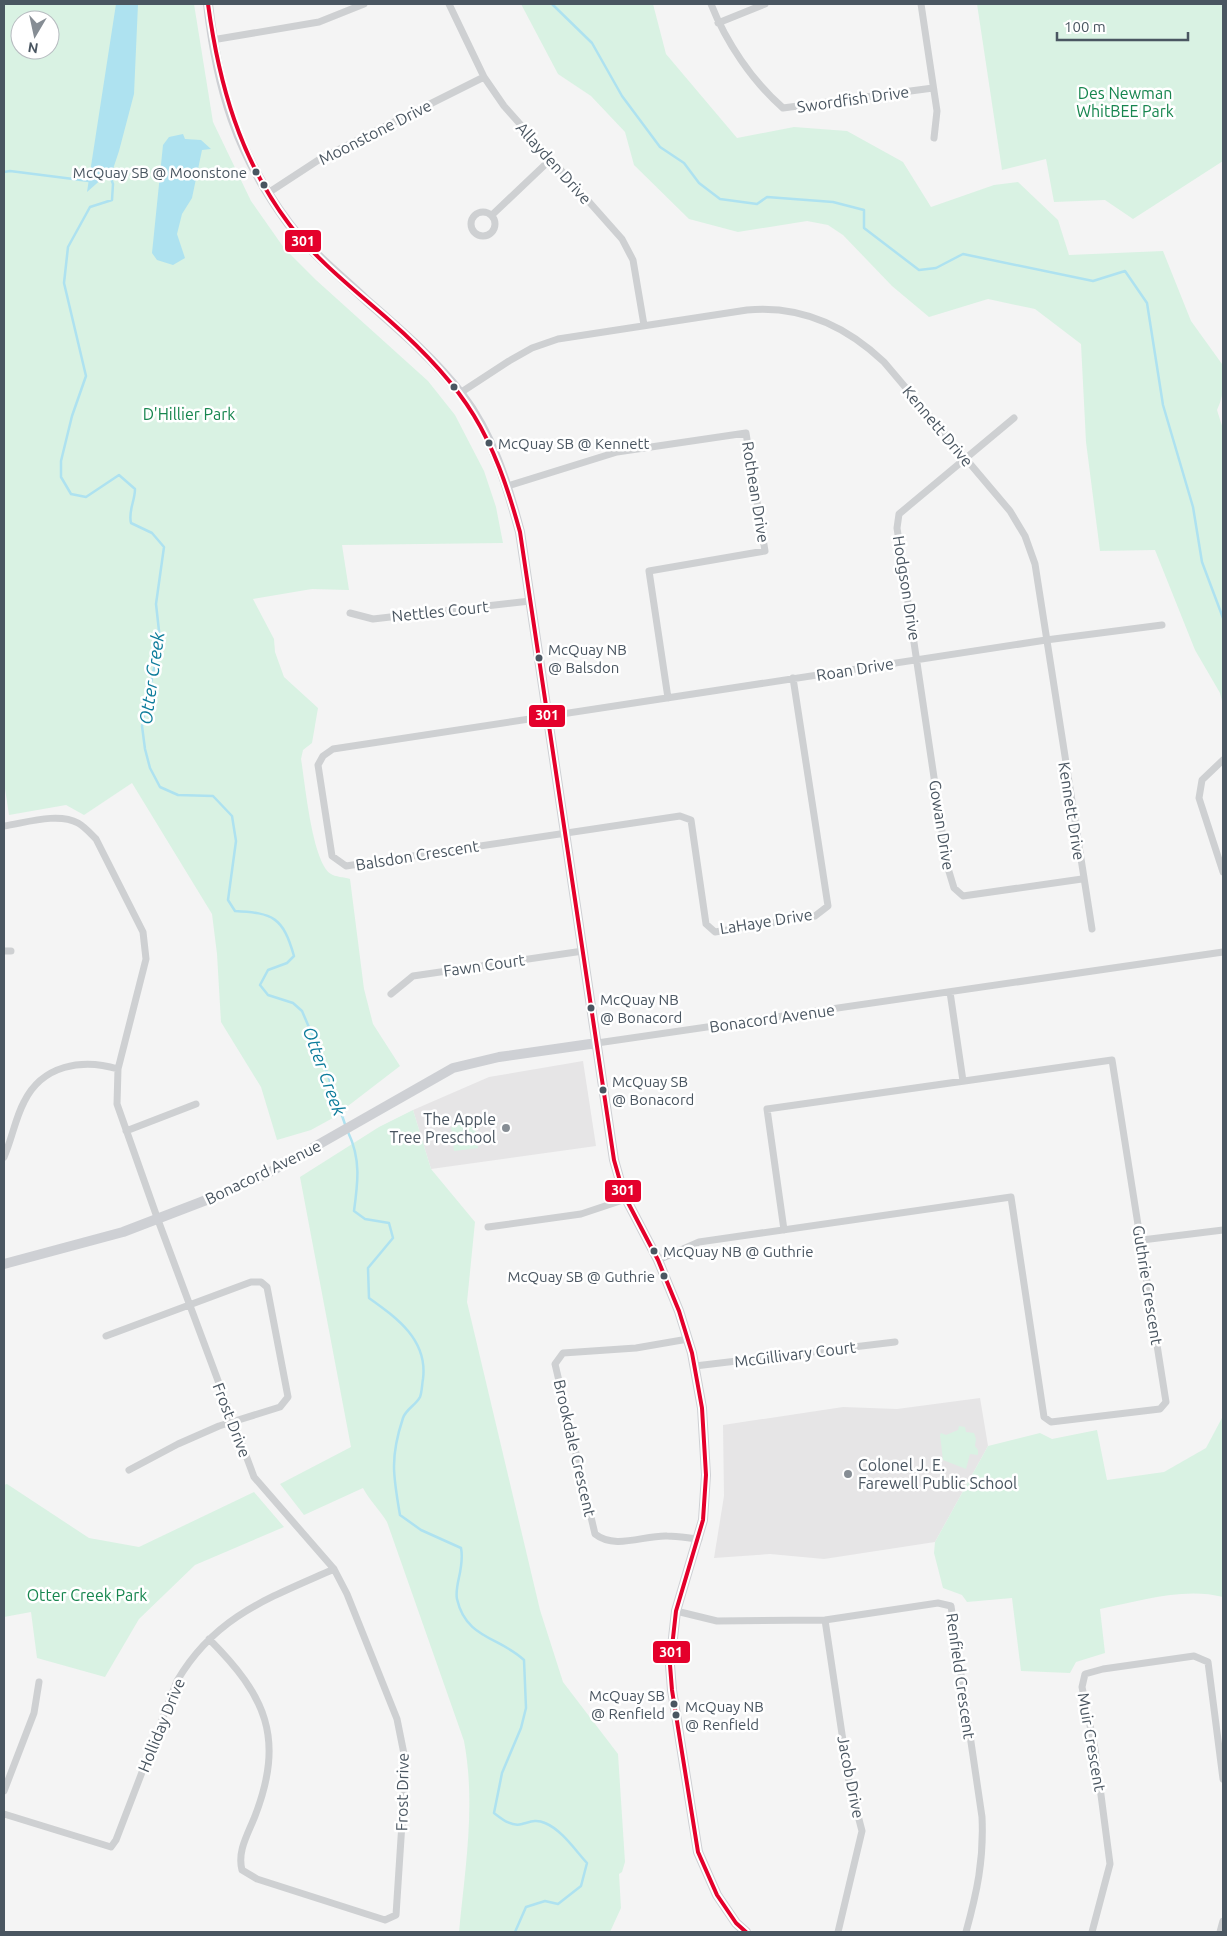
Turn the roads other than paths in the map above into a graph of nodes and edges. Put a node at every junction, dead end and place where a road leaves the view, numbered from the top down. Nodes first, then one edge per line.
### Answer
1 (208, 4) edge
2 (364, 4) edge
3 (449, 4) edge
4 (710, 4) edge
5 (765, 4) edge
6 (921, 4) edge
7 (718, 24) junction
8 (212, 40) junction
9 (484, 77) junction
10 (932, 88) junction
11 (934, 138) dead end
12 (551, 159) junction
13 (268, 193) junction
14 (492, 215) dead end
15 (644, 325) junction
16 (460, 393) junction
17 (1014, 418) dead end
18 (965, 457) junction
19 (508, 486) junction
20 (530, 600) junction
21 (350, 613) dead end
22 (1162, 625) dead end
23 (1046, 640) junction
24 (918, 659) junction
25 (794, 678) junction
26 (668, 698) junction
27 (548, 716) junction
28 (1223, 760) edge
29 (4, 826) edge
30 (566, 833) junction
31 (1223, 872) edge
32 (1082, 879) junction
33 (1092, 929) dead end
34 (584, 951) junction
35 (1223, 952) edge
36 (950, 992) junction
37 (391, 994) dead end
38 (597, 1043) junction
39 (118, 1069) junction
40 (964, 1081) junction
41 (196, 1104) dead end
42 (126, 1131) junction
43 (4, 1157) edge
44 (626, 1198) junction
45 (158, 1220) junction
46 (488, 1227) dead end
47 (784, 1230) junction
48 (1223, 1230) edge
49 (1142, 1240) junction
50 (658, 1260) junction
51 (4, 1264) edge
52 (190, 1304) junction
53 (106, 1336) dead end
54 (688, 1339) junction
55 (895, 1342) dead end
56 (695, 1366) junction
57 (232, 1421) junction
58 (129, 1470) dead end
59 (699, 1539) junction
60 (334, 1569) junction
61 (676, 1610) junction
62 (825, 1620) junction
63 (209, 1639) junction
64 (39, 1682) dead end
65 (1223, 1779) edge
66 (4, 1791) edge
67 (4, 1814) edge
68 (1223, 1921) edge
69 (746, 1932) edge
70 (838, 1932) edge
71 (966, 1932) edge
72 (1092, 1932) edge
73 (1220, 1932) edge

1 - 8 street
2 - 8 street
3 - 9 street, Allayden Drive
4 - 7 street, Swordfish Drive
5 - 7 street
6 - 10 street
7 - 10 street, Swordfish Drive
8 - 13 street
9 - 12 street, Allayden Drive
9 - 13 street, Moonstone Drive
10 - 11 street
12 - 14 street
12 - 15 street, Allayden Drive
13 - 16 street
15 - 16 street, Kennett Drive
15 - 18 street, Kennett Drive
16 - 19 street
17 - 18 street, Hodgson Drive
18 - 23 street, Kennett Drive
18 - 24 street, Hodgson Drive
19 - 20 street
19 - 26 street, Rothean Drive
20 - 21 street, Nettles Court
20 - 27 street
22 - 23 street, Roan Drive
23 - 24 street, Roan Drive
23 - 32 street, Kennett Drive
24 - 25 street, Roan Drive
24 - 32 street, Gowan Drive
25 - 26 street, Roan Drive
25 - 30 street, LaHaye Drive
26 - 27 street, Roan Drive
27 - 30 street
27 - 30 street, Balsdon Crescent
28 - 31 street
29 - 39 street, Frost Drive
30 - 34 street
32 - 33 street, Kennett Drive
34 - 37 street, Fawn Court
34 - 38 street
35 - 36 street, Bonacord Avenue
36 - 38 street, Bonacord Avenue
36 - 40 street
38 - 44 street
38 - 45 street, Bonacord Avenue
39 - 42 street, Frost Drive
39 - 43 street
40 - 47 street, Guthrie Crescent
40 - 49 street, Guthrie Crescent
41 - 42 street
42 - 45 street, Frost Drive
44 - 46 street
44 - 50 street
45 - 51 street, Bonacord Avenue
45 - 52 street, Frost Drive
47 - 49 street, Guthrie Crescent
47 - 50 street, Guthrie Crescent
48 - 49 street
50 - 54 street
52 - 53 street
52 - 57 street, Frost Drive
52 - 57 street
54 - 56 street
54 - 59 street, Brookdale Crescent
55 - 56 street, McGillivary Court
56 - 59 street
57 - 58 street
57 - 60 street, Frost Drive
59 - 61 street
60 - 63 street, Holliday Drive
60 - 63 street, Frost Drive
61 - 62 street, Renfield Crescent
61 - 69 street
62 - 70 street, Jacob Drive
62 - 71 street, Renfield Crescent
63 - 67 street, Holliday Drive
64 - 66 street
65 - 72 street, Muir Crescent
68 - 73 street

